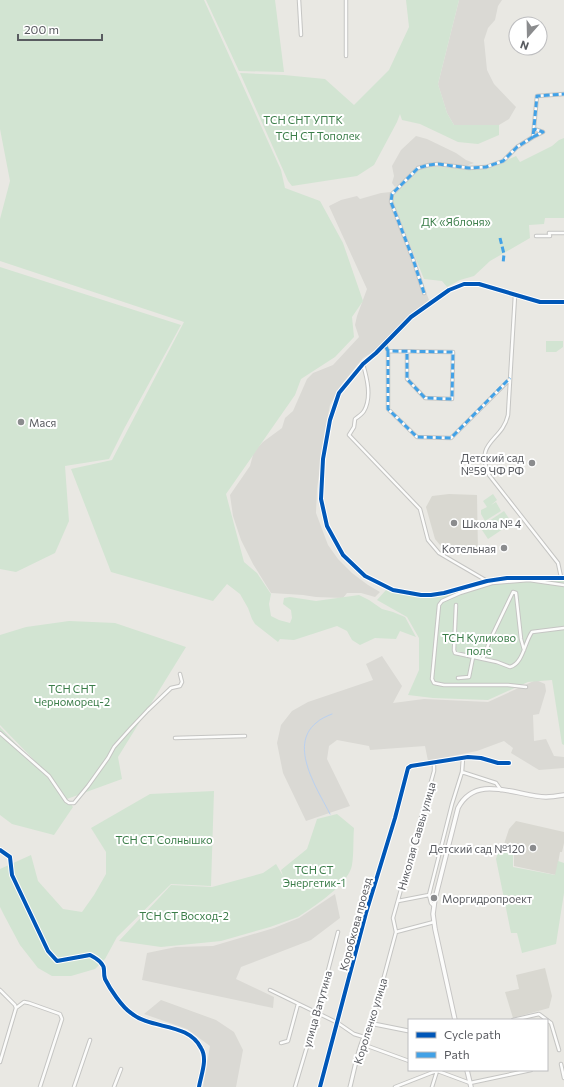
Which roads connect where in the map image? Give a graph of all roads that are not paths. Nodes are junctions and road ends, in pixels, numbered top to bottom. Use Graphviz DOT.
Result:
graph roads {
  1 [pos="299,0"];
  2 [pos="346,0"];
  3 [pos="301,35"];
  4 [pos="346,56"];
  5 [pos="564,94"];
  6 [pos="534,129"];
  7 [pos="533,137"];
  8 [pos="564,233"];
  9 [pos="536,236"];
  10 [pos="424,293"];
  11 [pos="515,294"];
  12 [pos="564,302"];
  13 [pos="385,345"];
  14 [pos="388,351"];
  15 [pos="407,352"];
  16 [pos="363,364"];
  17 [pos="510,378"];
  18 [pos="563,577"];
  19 [pos="487,581"];
  20 [pos="564,585"];
  21 [pos="456,605"];
  22 [pos="564,628"];
  23 [pos="524,650"];
  24 [pos="474,657"];
  25 [pos="483,659"];
  26 [pos="180,674"];
  27 [pos="458,678"];
  28 [pos="526,687"];
  29 [pos="0,733"];
  30 [pos="245,736"];
  31 [pos="175,738"];
  32 [pos="463,758"];
  33 [pos="434,762"];
  34 [pos="509,763"];
  35 [pos="462,772"];
  36 [pos="501,790"];
  37 [pos="564,795"];
  38 [pos="0,850"];
  39 [pos="428,895"];
  40 [pos="398,901"];
  41 [pos="434,906"];
  42 [pos="395,910"];
  43 [pos="434,922"];
  44 [pos="338,932"];
  45 [pos="396,932"];
  46 [pos="0,990"];
  47 [pos="270,990"];
  48 [pos="298,1004"];
  49 [pos="16,1008"];
  50 [pos="317,1013"];
  51 [pos="455,1019"];
  52 [pos="517,1019"];
  53 [pos="546,1019"];
  54 [pos="548,1021"];
  55 [pos="338,1023"];
  56 [pos="371,1025"];
  57 [pos="408,1031"];
  58 [pos="364,1037"];
  59 [pos="90,1040"];
  60 [pos="281,1043"];
  61 [pos="362,1044"];
  62 [pos="559,1050"];
  63 [pos="408,1061"];
  64 [pos="0,1062"];
  65 [pos="561,1064"];
  66 [pos="121,1069"];
  67 [pos="434,1071"];
  68 [pos="436,1071"];
  69 [pos="438,1071"];
  70 [pos="467,1071"];
  71 [pos="527,1071"];
  72 [pos="564,1078"];
  73 [pos="470,1085"];
  74 [pos="42,1087"];
  75 [pos="74,1087"];
  76 [pos="114,1087"];
  77 [pos="199,1087"];
  78 [pos="295,1087"];
  79 [pos="320,1087"];
  80 [pos="350,1087"];
  81 [pos="395,1087"];
  82 [pos="432,1087"];
  1 -- 3 [label="street"];
  2 -- 4 [label="street"];
  5 -- 6 [label="street"];
  6 -- 7 [label="street"];
  6 -- 7 [label="street"];
  7 -- 10 [label="street"];
  8 -- 9 [label="street"];
  11 -- 12 [label="street"];
  11 -- 13 [label="street"];
  11 -- 17 [label="street"];
  13 -- 14 [label="street"];
  13 -- 16 [label="street"];
  14 -- 15 [label="street"];
  14 -- 17 [label="street"];
  15 -- 15 [label="street"];
  16 -- 19 [label="street"];
  16 -- 19 [label="street"];
  17 -- 18 [label="street"];
  18 -- 19 [label="street"];
  20 -- 28 [label="street"];
  21 -- 24 [label="street"];
  22 -- 23 [label="street"];
  23 -- 25 [label="street"];
  23 -- 25 [label="street"];
  24 -- 25 [label="street"];
  24 -- 27 [label="street"];
  26 -- 29 [label="street"];
  30 -- 31 [label="street"];
  32 -- 33 [label="street"];
  32 -- 34 [label="street"];
  32 -- 35 [label="street"];
  33 -- 40 [label="street, Николая Саввы улица"];
  33 -- 55 [label="street, Коробкова проезд"];
  35 -- 36 [label="street"];
  35 -- 39 [label="street"];
  36 -- 37 [label="main road"];
  36 -- 41 [label="main road"];
  38 -- 77 [label="street"];
  39 -- 40 [label="street"];
  39 -- 41 [label="street"];
  40 -- 42 [label="street, Николая Саввы улица"];
  41 -- 43 [label="main road"];
  42 -- 45 [label="street, Короленко улица"];
  43 -- 45 [label="street"];
  43 -- 51 [label="main road"];
  44 -- 50 [label="street, улица Ватутина"];
  45 -- 56 [label="street, Короленко улица"];
  46 -- 49 [label="street"];
  47 -- 48 [label="street"];
  48 -- 50 [label="street"];
  48 -- 60 [label="street"];
  49 -- 64 [label="street"];
  49 -- 74 [label="street"];
  50 -- 55 [label="street"];
  50 -- 78 [label="street, улица Ватутина"];
  52 -- 53 [label="street"];
  54 -- 62 [label="street"];
  55 -- 58 [label="street"];
  55 -- 79 [label="street, Коробкова проезд"];
  56 -- 57 [label="street"];
  56 -- 58 [label="street, Короленко улица"];
  58 -- 61 [label="street, Короленко улица"];
  59 -- 75 [label="street"];
  61 -- 63 [label="street"];
  61 -- 80 [label="street, Короленко улица"];
  65 -- 72 [label="street"];
  66 -- 76 [label="street"];
  67 -- 81 [label="street"];
  68 -- 82 [label="street"];
  69 -- 73 [label="street"];
  70 -- 73 [label="main road"];
  71 -- 73 [label="street"];
}
